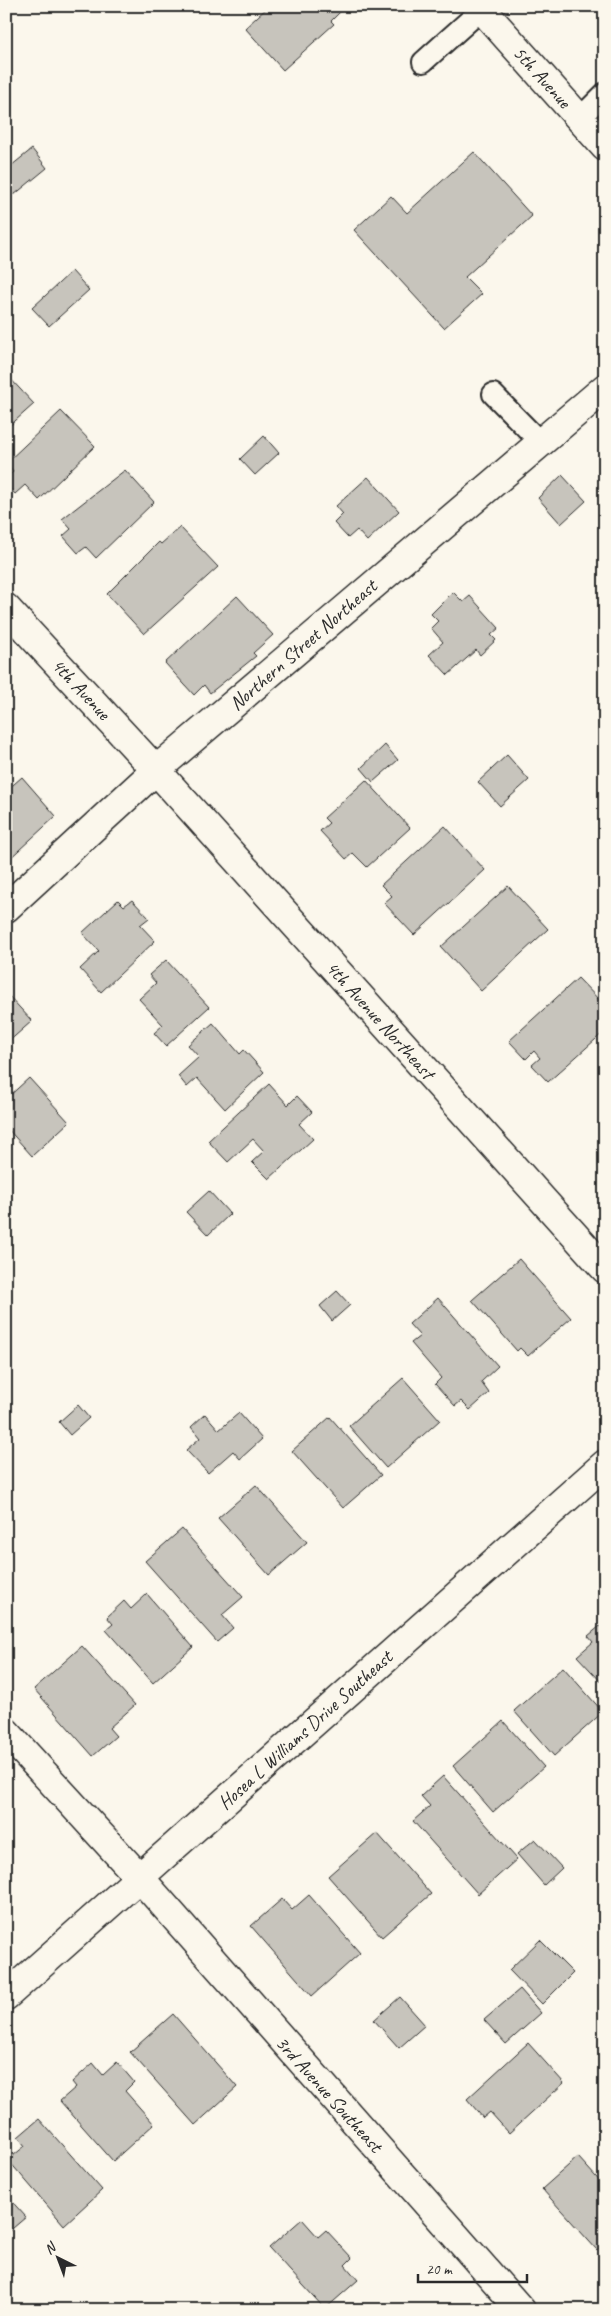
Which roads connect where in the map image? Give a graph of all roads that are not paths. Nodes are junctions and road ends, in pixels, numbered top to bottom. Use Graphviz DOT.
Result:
graph roads {
  1 [pos="481,8"];
  2 [pos="423,62"];
  3 [pos="605,93"];
  4 [pos="579,118"];
  5 [pos="605,147"];
  6 [pos="605,388"];
  7 [pos="493,394"];
  8 [pos="540,442"];
  9 [pos="6,608"];
  10 [pos="156,770"];
  11 [pos="6,908"];
  12 [pos="605,1269"];
  13 [pos="605,1464"];
  14 [pos="6,1732"];
  15 [pos="140,1878"];
  16 [pos="6,1996"];
  17 [pos="520,2310"];
  1 -- 2 [label="lane"];
  1 -- 4 [label="street, 5th Avenue"];
  3 -- 4 [label="lane"];
  4 -- 5 [label="street, 5th Avenue"];
  6 -- 8 [label="street, Northern Street Northeast"];
  7 -- 8 [label="lane"];
  8 -- 10 [label="street, Northern Street Northeast"];
  9 -- 10 [label="street, 4th Avenue"];
  10 -- 11 [label="street, Northern Street Northeast"];
  10 -- 12 [label="street, 4th Avenue Northeast"];
  13 -- 15 [label="street, Hosea L Williams Drive Southeast"];
  14 -- 15 [label="street, 3rd Avenue Southeast"];
  15 -- 16 [label="street, Hosea L Williams Drive Southeast"];
  15 -- 17 [label="street, 3rd Avenue Southeast"];
}
